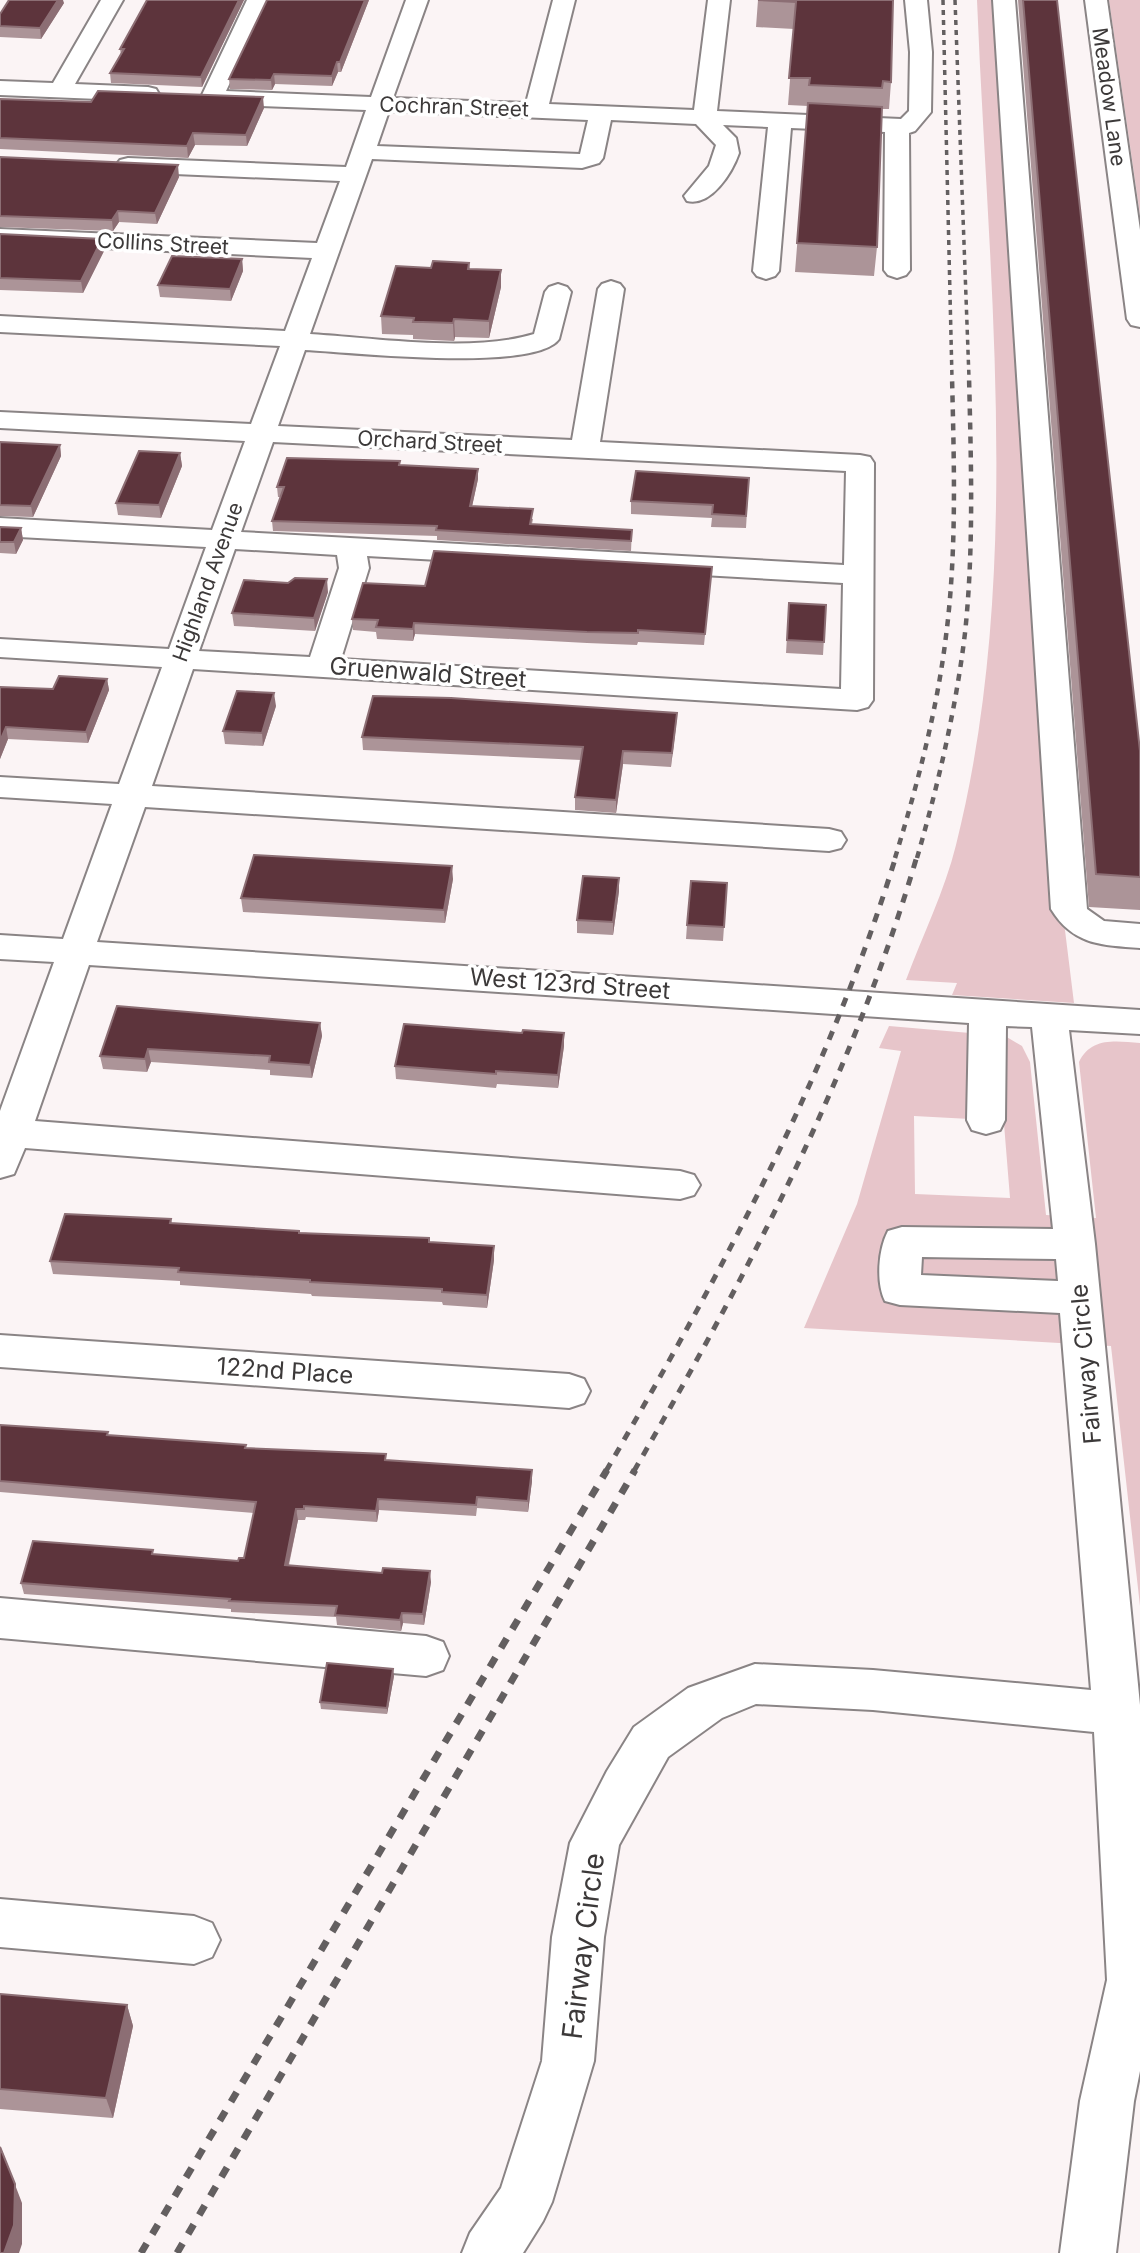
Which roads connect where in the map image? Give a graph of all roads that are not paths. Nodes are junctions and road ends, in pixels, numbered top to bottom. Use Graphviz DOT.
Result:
graph roads {
  1 [pos="112,0"];
  2 [pos="258,0"];
  3 [pos="416,0"];
  4 [pos="564,0"];
  5 [pos="719,0"];
  6 [pos="1004,0"];
  7 [pos="1096,0"];
  8 [pos="917,7"];
  9 [pos="895,12"];
  10 [pos="0,88"];
  11 [pos="60,90"];
  12 [pos="212,97"];
  13 [pos="379,104"];
  14 [pos="536,110"];
  15 [pos="601,113"];
  16 [pos="705,117"];
  17 [pos="780,121"];
  18 [pos="902,126"];
  19 [pos="358,163"];
  20 [pos="110,164"];
  21 [pos="696,196"];
  22 [pos="0,236"];
  23 [pos="327,251"];
  24 [pos="897,270"];
  25 [pos="766,271"];
  26 [pos="611,289"];
  27 [pos="558,292"];
  28 [pos="1140,319"];
  29 [pos="0,324"];
  30 [pos="295,340"];
  31 [pos="0,420"];
  32 [pos="261,433"];
  33 [pos="585,449"];
  34 [pos="0,527"];
  35 [pos="223,540"];
  36 [pos="351,547"];
  37 [pos="859,575"];
  38 [pos="0,648"];
  39 [pos="181,658"];
  40 [pos="323,667"];
  41 [pos="0,787"];
  42 [pos="132,795"];
  43 [pos="829,840"];
  44 [pos="1140,936"];
  45 [pos="0,947"];
  46 [pos="76,952"];
  47 [pos="988,1012"];
  48 [pos="1049,1016"];
  49 [pos="1140,1022"];
  50 [pos="986,1120"];
  51 [pos="4,1143"];
  52 [pos="680,1185"];
  53 [pos="1075,1244"];
  54 [pos="1080,1298"];
  55 [pos="0,1351"];
  56 [pos="569,1391"];
  57 [pos="0,1618"];
  58 [pos="426,1656"];
  59 [pos="1117,1713"];
  60 [pos="0,1923"];
  61 [pos="194,1940"];
  62 [pos="490,2253"];
  63 [pos="1088,2253"];
  1 -- 11 [label="street"];
  2 -- 12 [label="street"];
  3 -- 13 [label="street, Highland Avenue"];
  4 -- 14 [label="street"];
  5 -- 16 [label="street"];
  6 -- 44 [label="street"];
  7 -- 28 [label="street, Meadow Lane"];
  8 -- 9 [label="street"];
  8 -- 18 [label="street"];
  10 -- 11 [label="street, Cochran Street"];
  11 -- 12 [label="street, Cochran Street"];
  12 -- 13 [label="street, Cochran Street"];
  13 -- 14 [label="street, Cochran Street"];
  13 -- 19 [label="street, Highland Avenue"];
  14 -- 15 [label="street, Cochran Street"];
  15 -- 16 [label="street, Cochran Street"];
  15 -- 19 [label="street"];
  16 -- 17 [label="street, Cochran Street"];
  16 -- 21 [label="street"];
  17 -- 18 [label="street, Cochran Street"];
  17 -- 25 [label="street"];
  18 -- 24 [label="street"];
  19 -- 20 [label="street"];
  19 -- 23 [label="street, Highland Avenue"];
  22 -- 23 [label="street, Collins Street"];
  23 -- 30 [label="street, Highland Avenue"];
  26 -- 33 [label="street"];
  27 -- 30 [label="street"];
  29 -- 30 [label="street"];
  30 -- 32 [label="street, Highland Avenue"];
  31 -- 32 [label="street, Orchard Street"];
  32 -- 33 [label="street, Orchard Street"];
  32 -- 35 [label="street, Highland Avenue"];
  33 -- 37 [label="street, Orchard Street"];
  34 -- 35 [label="street"];
  35 -- 36 [label="street"];
  35 -- 39 [label="street, Highland Avenue"];
  36 -- 37 [label="street"];
  36 -- 40 [label="street"];
  37 -- 40 [label="street, Gruenwald Street"];
  38 -- 39 [label="street, Gruenwald Street"];
  39 -- 40 [label="street, Gruenwald Street"];
  39 -- 42 [label="street, Highland Avenue"];
  41 -- 42 [label="street"];
  42 -- 43 [label="street"];
  42 -- 46 [label="street, Highland Avenue"];
  45 -- 46 [label="street, West 123rd Street"];
  46 -- 47 [label="street, West 123rd Street"];
  46 -- 51 [label="street, Highland Avenue"];
  47 -- 48 [label="street, West 123rd Street"];
  47 -- 50 [label="street"];
  48 -- 49 [label="street, West 123rd Street"];
  48 -- 53 [label="street, Fairway Circle"];
  51 -- 52 [label="street"];
  53 -- 54 [label="street, Fairway Circle"];
  53 -- 54 [label="street"];
  54 -- 59 [label="street, Fairway Circle"];
  55 -- 56 [label="street, 122nd Place"];
  57 -- 58 [label="street"];
  59 -- 62 [label="street, Fairway Circle"];
  59 -- 63 [label="street, Fairway Circle"];
  60 -- 61 [label="street"];
}
